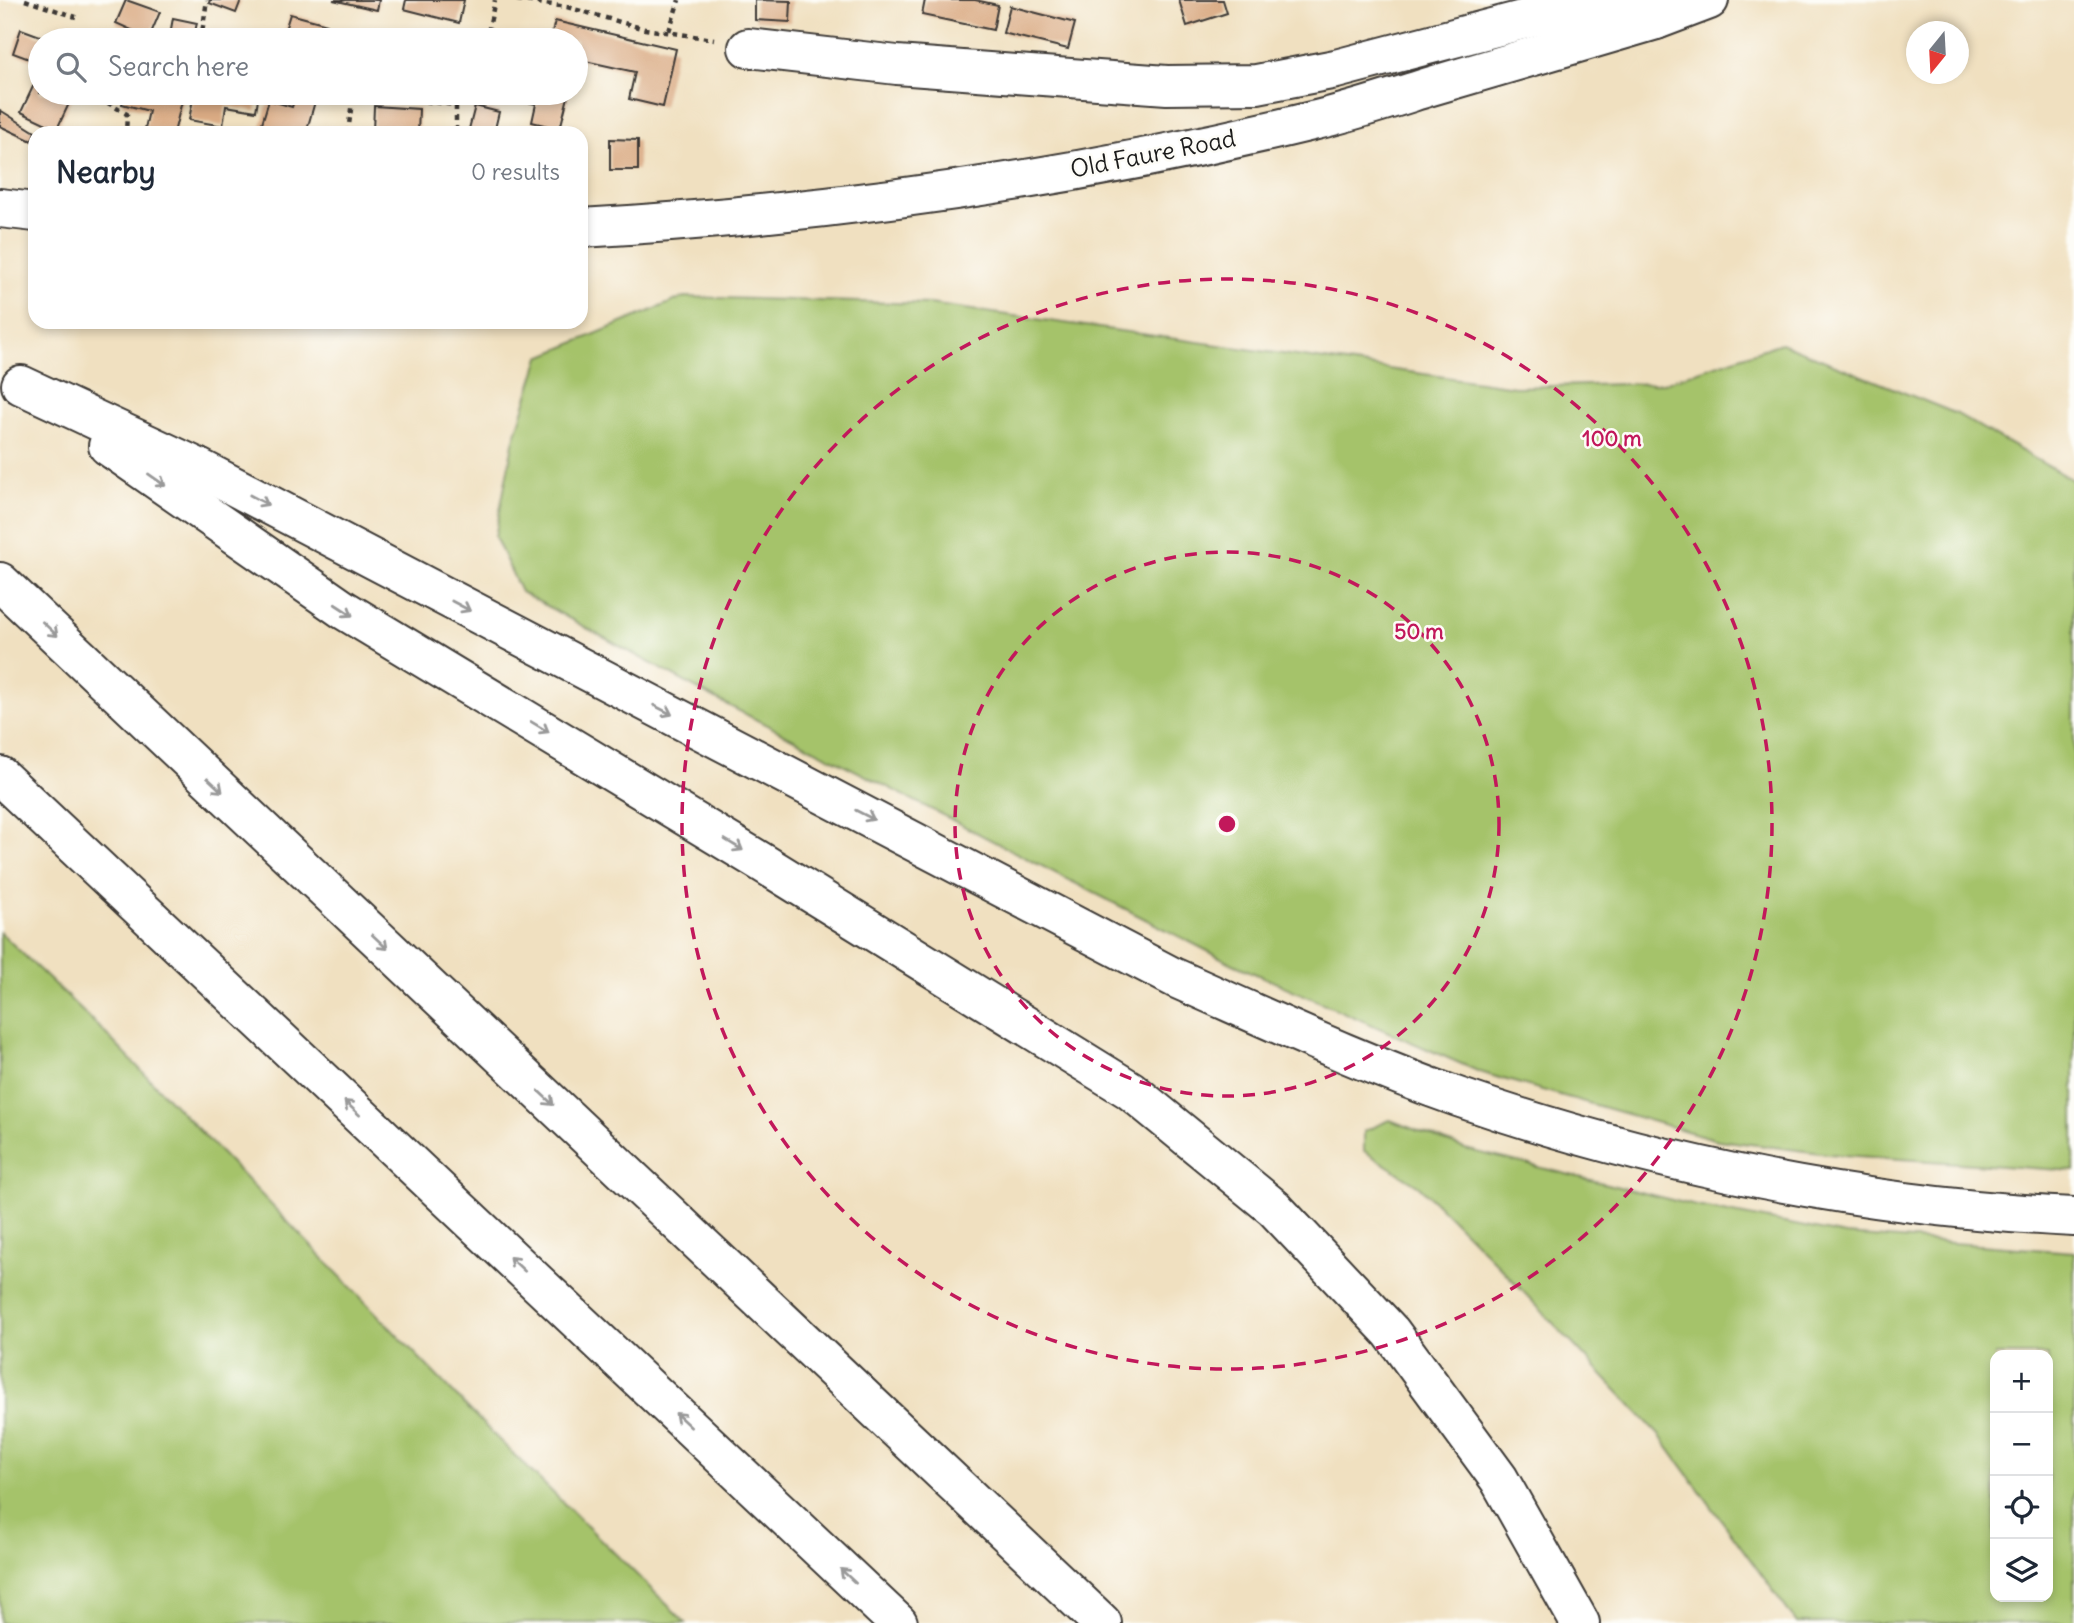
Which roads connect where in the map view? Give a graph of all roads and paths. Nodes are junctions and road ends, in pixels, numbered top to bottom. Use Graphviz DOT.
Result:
graph roads {
  1 [pos="26,0"];
  2 [pos="207,0"];
  3 [pos="495,0"];
  4 [pos="517,0"];
  5 [pos="679,0"];
  6 [pos="1709,0"];
  7 [pos="76,17"];
  8 [pos="1656,20"];
  9 [pos="203,28"];
  10 [pos="489,28"];
  11 [pos="669,32"];
  12 [pos="748,48"];
  13 [pos="111,105"];
  14 [pos="352,105"];
  15 [pos="456,105"];
  16 [pos="126,126"];
  17 [pos="349,126"];
  18 [pos="456,126"];
  19 [pos="0,208"];
  20 [pos="28,211"];
  21 [pos="588,228"];
  22 [pos="11,378"];
  23 [pos="0,582"];
  24 [pos="0,776"];
  25 [pos="2074,1217"];
  26 [pos="898,1623"];
  27 [pos="1102,1623"];
  28 [pos="1580,1623"];
  1 -- 7 [label="path"];
  2 -- 9 [label="path"];
  3 -- 10 [label="path"];
  4 -- 11 [label="path"];
  5 -- 11 [label="path"];
  6 -- 8 [label="main road, Old Faure Road"];
  8 -- 12 [label="main road"];
  8 -- 21 [label="main road, Old Faure Road"];
  11 -- 12 [label="path"];
  13 -- 16 [label="path"];
  14 -- 17 [label="path"];
  15 -- 18 [label="path"];
  19 -- 20 [label="main road"];
  22 -- 25 [label="main road, one-way"];
  22 -- 28 [label="main road, one-way"];
  23 -- 27 [label="main road, one-way"];
  26 -- 24 [label="main road, one-way"];
}
